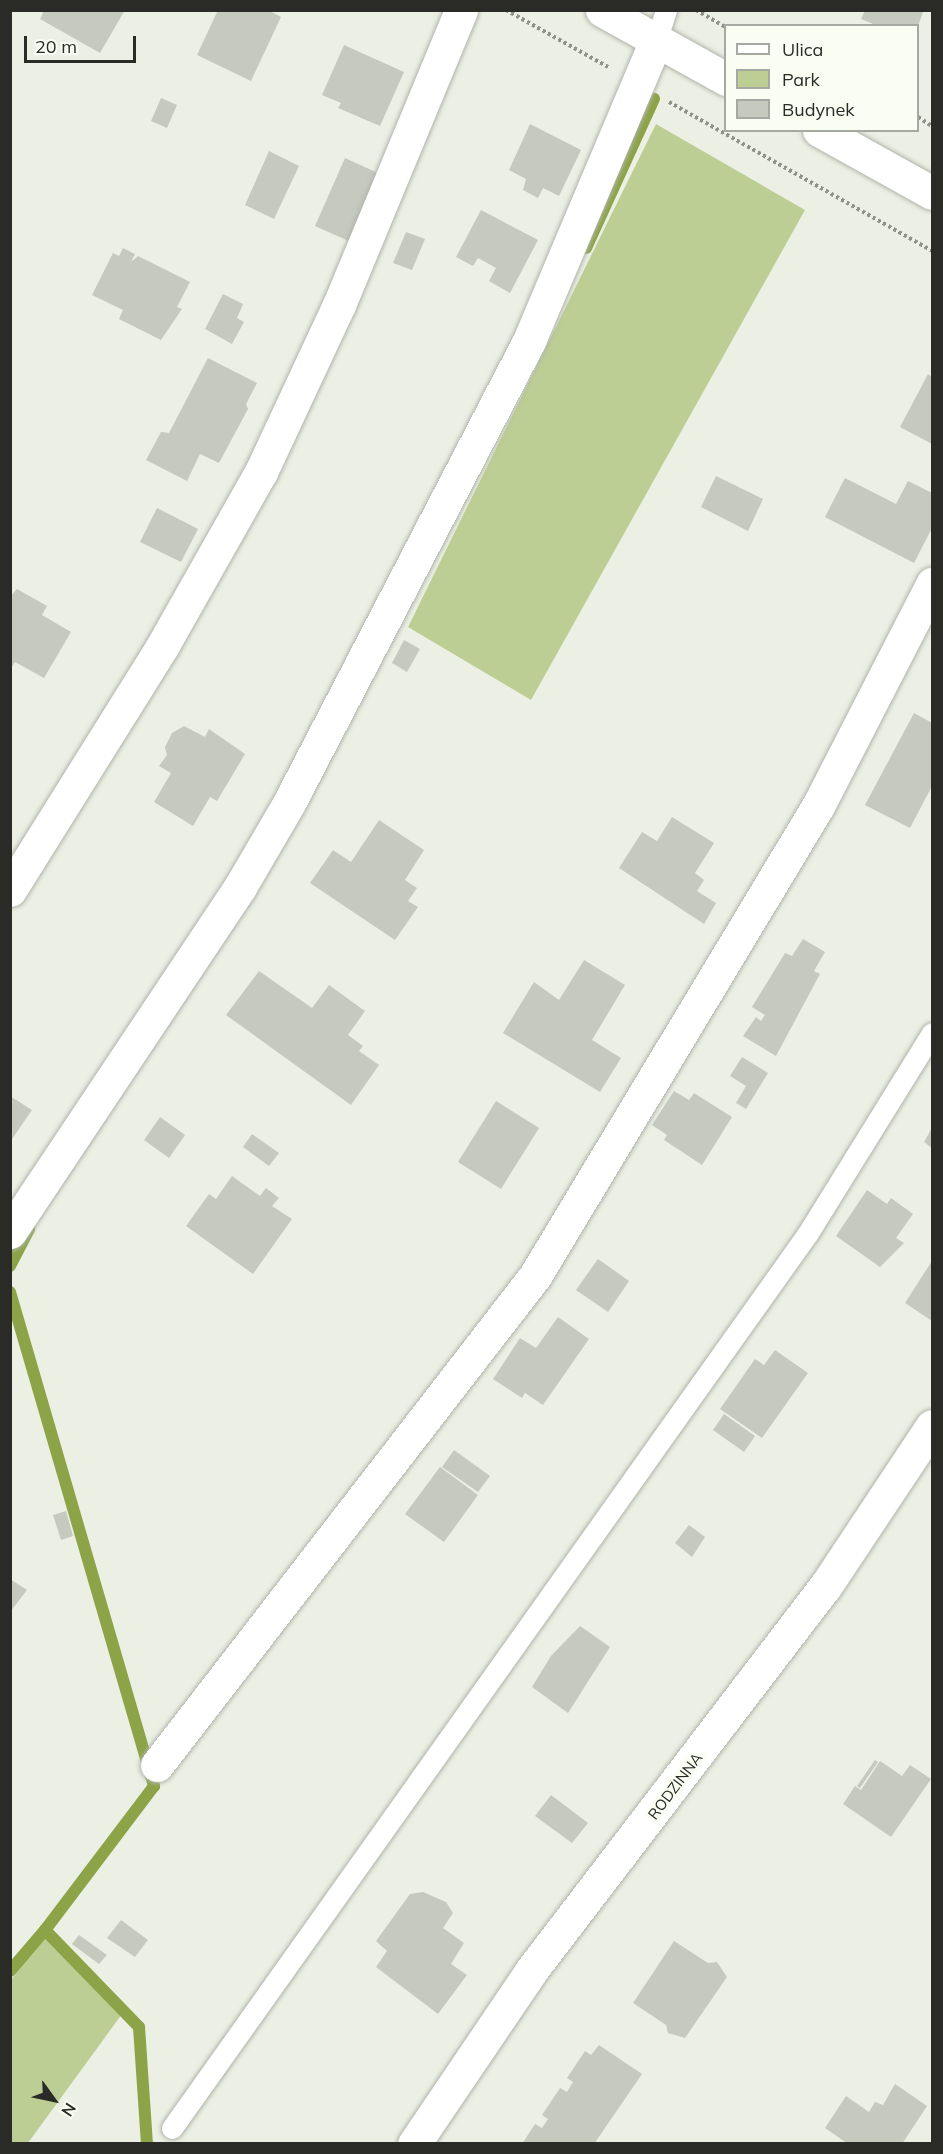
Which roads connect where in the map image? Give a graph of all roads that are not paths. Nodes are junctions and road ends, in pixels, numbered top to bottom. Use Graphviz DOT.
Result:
graph roads {
  1 [pos="461,10"];
  2 [pos="602,10"];
  3 [pos="666,10"];
  4 [pos="656,41"];
  5 [pos="724,78"];
  6 [pos="823,132"];
  7 [pos="933,193"];
  8 [pos="933,584"];
  9 [pos="10,890"];
  10 [pos="933,1033"];
  11 [pos="10,1232"];
  12 [pos="933,1426"];
  13 [pos="157,1765"];
  14 [pos="172,2128"];
  15 [pos="414,2144"];
  1 -- 9 [label="street"];
  2 -- 4 [label="street"];
  3 -- 4 [label="lane"];
  4 -- 5 [label="street"];
  4 -- 11 [label="street"];
  6 -- 7 [label="street"];
  8 -- 13 [label="street"];
  10 -- 14 [label="lane"];
  12 -- 15 [label="street, RODZINNA"];
}
